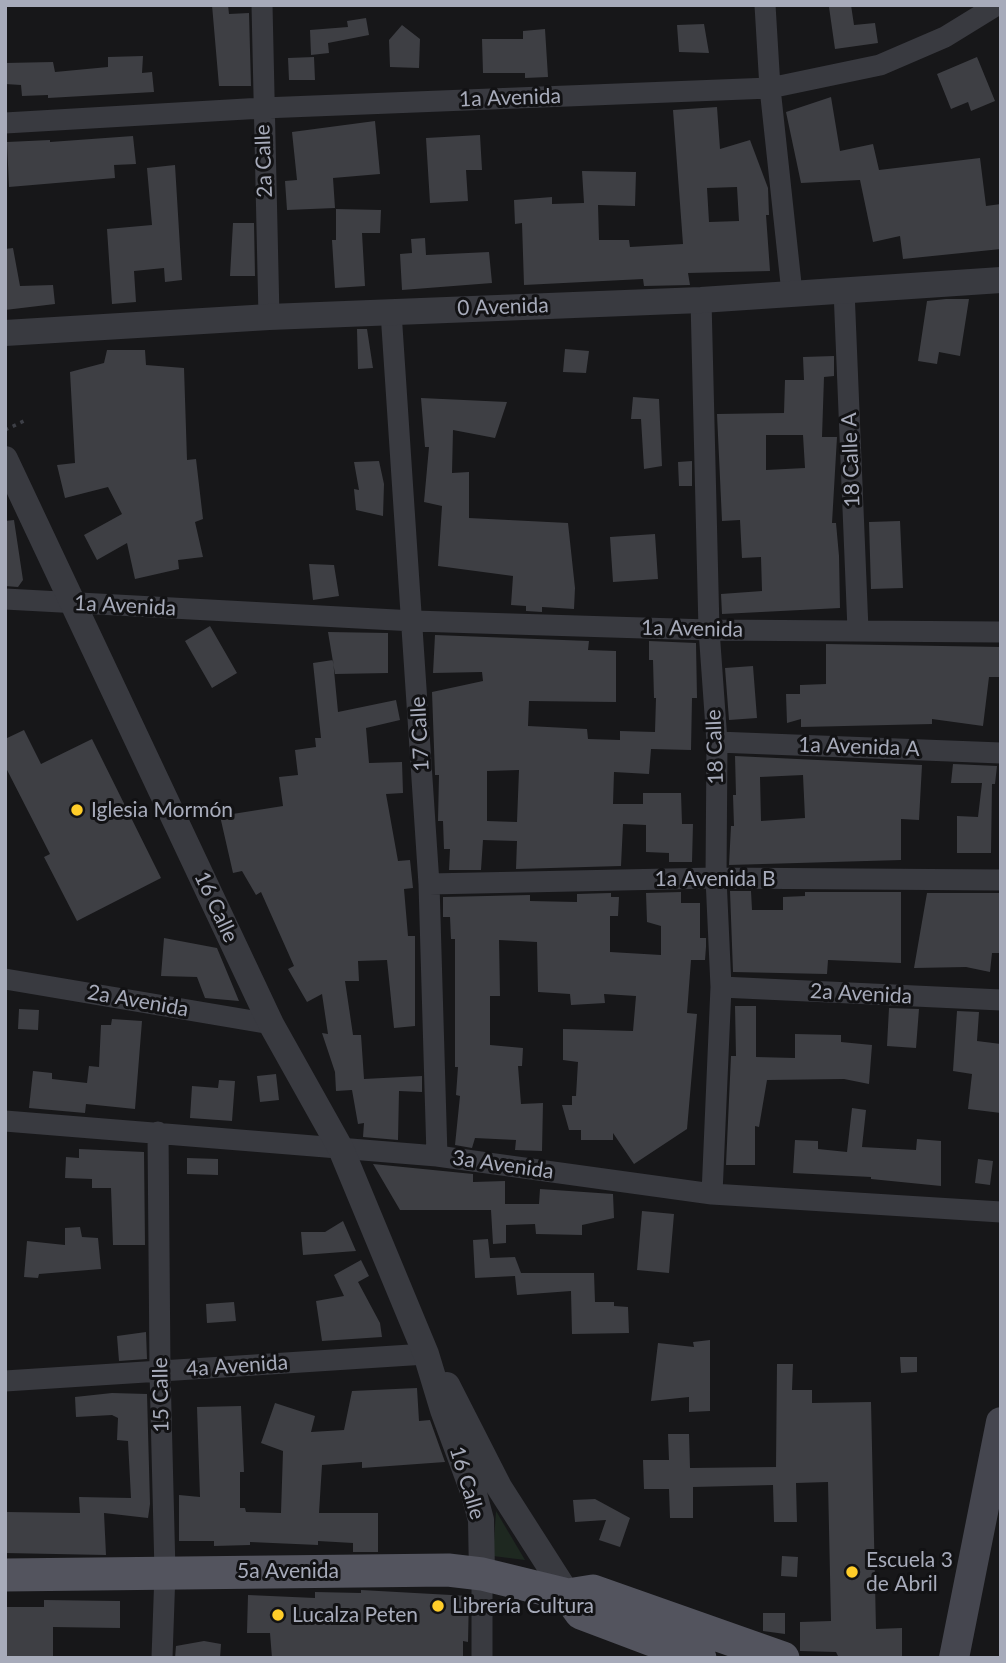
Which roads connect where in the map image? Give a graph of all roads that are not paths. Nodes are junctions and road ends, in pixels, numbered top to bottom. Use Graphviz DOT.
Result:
graph roads {
  1 [pos="262,5"];
  2 [pos="765,5"];
  3 [pos="997,5"];
  4 [pos="770,88"];
  5 [pos="263,108"];
  6 [pos="5,123"];
  7 [pos="1001,280"];
  8 [pos="845,290"];
  9 [pos="792,293"];
  10 [pos="701,300"];
  11 [pos="391,312"];
  12 [pos="270,317"];
  13 [pos="5,333"];
  14 [pos="5,459"];
  15 [pos="5,599"];
  16 [pos="73,603"];
  17 [pos="414,621"];
  18 [pos="709,630"];
  19 [pos="858,631"];
  20 [pos="1001,632"];
  21 [pos="717,742"];
  22 [pos="1001,753"];
  23 [pos="716,878"];
  24 [pos="1001,880"];
  25 [pos="429,884"];
  26 [pos="5,979"];
  27 [pos="721,987"];
  28 [pos="1001,1000"];
  29 [pos="271,1024"];
  30 [pos="5,1121"];
  31 [pos="158,1132"];
  32 [pos="341,1149"];
  33 [pos="437,1156"];
  34 [pos="712,1194"];
  35 [pos="1001,1212"];
  36 [pos="426,1354"];
  37 [pos="160,1371"];
  38 [pos="5,1381"];
  39 [pos="1001,1422"];
  40 [pos="165,1572"];
  41 [pos="482,1574"];
  42 [pos="5,1575"];
  43 [pos="568,1595"];
  44 [pos="162,1658"];
  45 [pos="482,1658"];
  46 [pos="700,1658"];
  47 [pos="783,1658"];
  48 [pos="954,1658"];
  1 -- 5 [label="street, 2a Calle"];
  2 -- 4 [label="street"];
  3 -- 4 [label="street, 1a Avenida"];
  4 -- 5 [label="street, 1a Avenida"];
  4 -- 9 [label="street"];
  5 -- 6 [label="street, 1a Avenida"];
  5 -- 12 [label="street, 2a Calle"];
  7 -- 8 [label="street, 0 Avenida"];
  8 -- 9 [label="street, 0 Avenida"];
  8 -- 19 [label="street, 18 Calle A"];
  9 -- 10 [label="street, 0 Avenida"];
  10 -- 11 [label="street, 0 Avenida"];
  10 -- 18 [label="street, 18 Calle"];
  11 -- 12 [label="street, 0 Avenida"];
  11 -- 17 [label="street, 17 Calle"];
  12 -- 13 [label="street, 0 Avenida"];
  14 -- 16 [label="street, 16 Calle"];
  15 -- 16 [label="street, 1a Avenida"];
  16 -- 17 [label="street, 1a Avenida"];
  16 -- 29 [label="street, 16 Calle"];
  17 -- 18 [label="street, 1a Avenida"];
  17 -- 25 [label="street, 17 Calle"];
  18 -- 19 [label="street, 1a Avenida"];
  18 -- 21 [label="street, 18 Calle"];
  19 -- 20 [label="street, 1a Avenida"];
  21 -- 22 [label="street, 1a Avenida A"];
  21 -- 23 [label="street, 18 Calle"];
  23 -- 24 [label="street, 1a Avenida B"];
  23 -- 25 [label="street, 1a Avenida B"];
  23 -- 27 [label="street, 18 Calle"];
  25 -- 33 [label="street, 17 Calle"];
  26 -- 29 [label="street, 2a Avenida"];
  27 -- 28 [label="street, 2a Avenida"];
  27 -- 34 [label="street, 18 Calle"];
  29 -- 32 [label="street, 16 Calle"];
  30 -- 31 [label="street, 3a Avenida"];
  31 -- 32 [label="street, 3a Avenida"];
  31 -- 37 [label="street, 15 Calle"];
  32 -- 33 [label="street, 3a Avenida"];
  32 -- 36 [label="street, 16 Calle"];
  33 -- 34 [label="street, 3a Avenida"];
  34 -- 35 [label="street, 3a Avenida"];
  36 -- 37 [label="street, 4a Avenida"];
  36 -- 41 [label="street, 16 Calle"];
  36 -- 43 [label="street, 16 Calle"];
  37 -- 38 [label="street, 4a Avenida"];
  37 -- 40 [label="street, 15 Calle"];
  39 -- 48 [label="main road"];
  40 -- 41 [label="main road, 5a Avenida"];
  40 -- 42 [label="main road, 5a Avenida"];
  40 -- 44 [label="street, 15 Calle"];
  41 -- 43 [label="main road, 5a Avenida"];
  41 -- 45 [label="street, 16 Calle"];
  43 -- 46 [label="main road, 5a Avenida"];
  43 -- 47 [label="main road, 5a Avenida"];
}
